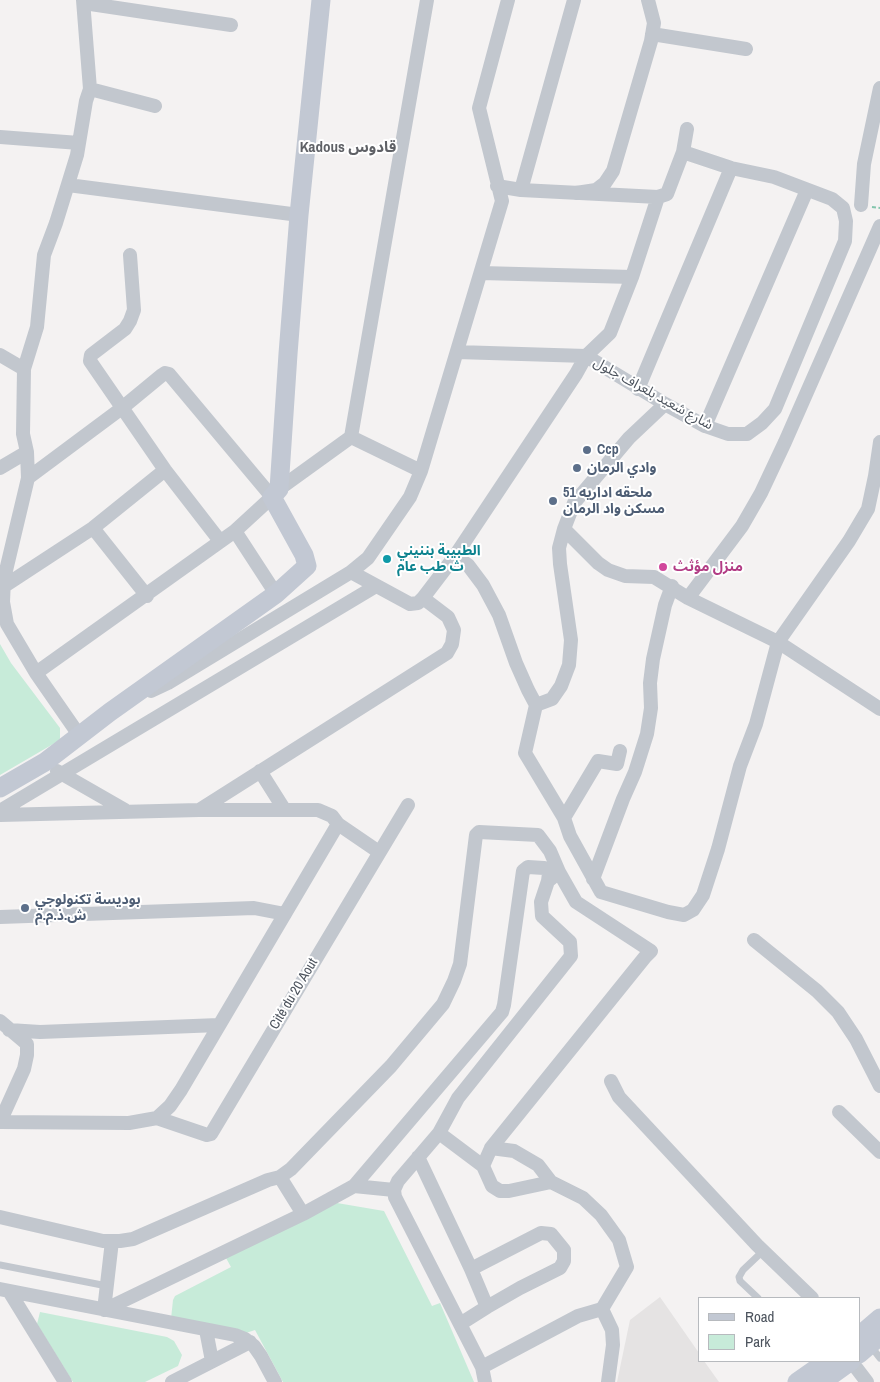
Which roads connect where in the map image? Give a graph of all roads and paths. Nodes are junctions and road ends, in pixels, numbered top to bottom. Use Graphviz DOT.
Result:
graph roads {
  1 [pos="321,0"];
  2 [pos="427,0"];
  3 [pos="508,0"];
  4 [pos="574,0"];
  5 [pos="648,0"];
  6 [pos="84,2"];
  7 [pos="231,25"];
  8 [pos="652,34"];
  9 [pos="746,49"];
  10 [pos="880,88"];
  11 [pos="90,89"];
  12 [pos="155,106"];
  13 [pos="687,129"];
  14 [pos="0,137"];
  15 [pos="79,143"];
  16 [pos="683,152"];
  17 [pos="731,168"];
  18 [pos="68,185"];
  19 [pos="497,186"];
  20 [pos="521,190"];
  21 [pos="807,190"];
  22 [pos="576,193"];
  23 [pos="658,197"];
  24 [pos="860,205"];
  25 [pos="299,215"];
  26 [pos="880,226"];
  27 [pos="130,255"];
  28 [pos="481,273"];
  29 [pos="632,277"];
  30 [pos="457,352"];
  31 [pos="0,355"];
  32 [pos="586,356"];
  33 [pos="24,369"];
  34 [pos="638,389"];
  35 [pos="665,404"];
  36 [pos="122,408"];
  37 [pos="706,426"];
  38 [pos="351,436"];
  39 [pos="880,444"];
  40 [pos="27,452"];
  41 [pos="0,468"];
  42 [pos="165,470"];
  43 [pos="421,471"];
  44 [pos="28,478"];
  45 [pos="878,478"];
  46 [pos="276,493"];
  47 [pos="93,528"];
  48 [pos="564,529"];
  49 [pos="235,531"];
  50 [pos="220,541"];
  51 [pos="454,556"];
  52 [pos="351,572"];
  53 [pos="376,586"];
  54 [pos="672,586"];
  55 [pos="4,588"];
  56 [pos="276,594"];
  57 [pos="146,596"];
  58 [pos="423,598"];
  59 [pos="688,598"];
  60 [pos="778,642"];
  61 [pos="36,673"];
  62 [pos="536,705"];
  63 [pos="880,709"];
  64 [pos="110,712"];
  65 [pos="79,736"];
  66 [pos="620,751"];
  67 [pos="45,762"];
  68 [pos="260,771"];
  69 [pos="62,775"];
  70 [pos="0,788"];
  71 [pos="408,805"];
  72 [pos="284,809"];
  73 [pos="200,810"];
  74 [pos="125,811"];
  75 [pos="0,813"];
  76 [pos="564,818"];
  77 [pos="338,824"];
  78 [pos="379,852"];
  79 [pos="553,876"];
  80 [pos="593,879"];
  81 [pos="285,914"];
  82 [pos="0,917"];
  83 [pos="754,940"];
  84 [pos="219,1025"];
  85 [pos="5,1026"];
  86 [pos="611,1081"];
  87 [pos="880,1086"];
  88 [pos="839,1112"];
  89 [pos="157,1118"];
  90 [pos="438,1133"];
  91 [pos="491,1148"];
  92 [pos="880,1152"];
  93 [pos="418,1157"];
  94 [pos="483,1166"];
  95 [pos="280,1177"];
  96 [pos="551,1182"];
  97 [pos="354,1186"];
  98 [pos="394,1190"];
  99 [pos="303,1214"];
  100 [pos="0,1217"];
  101 [pos="112,1241"];
  102 [pos="764,1251"];
  103 [pos="0,1265"];
  104 [pos="471,1269"];
  105 [pos="107,1286"];
  106 [pos="4,1290"];
  107 [pos="757,1297"];
  108 [pos="811,1297"];
  109 [pos="487,1307"];
  110 [pos="602,1309"];
  111 [pos="104,1310"];
  112 [pos="880,1318"];
  113 [pos="460,1324"];
  114 [pos="206,1330"];
  115 [pos="250,1342"];
  116 [pos="869,1346"];
  117 [pos="212,1361"];
  118 [pos="826,1362"];
  119 [pos="850,1362"];
  120 [pos="852,1362"];
  121 [pos="482,1367"];
  122 [pos="65,1382"];
  123 [pos="172,1382"];
  124 [pos="275,1382"];
  125 [pos="485,1382"];
  126 [pos="608,1382"];
  127 [pos="798,1382"];
  128 [pos="822,1382"];
  129 [pos="867,1382"];
  1 -- 25 [label="street"];
  2 -- 38 [label="street"];
  3 -- 19 [label="street"];
  4 -- 20 [label="street"];
  5 -- 8 [label="street"];
  6 -- 7 [label="street"];
  6 -- 11 [label="street"];
  8 -- 9 [label="street"];
  8 -- 22 [label="street"];
  10 -- 24 [label="street"];
  11 -- 12 [label="street"];
  11 -- 15 [label="street"];
  13 -- 16 [label="street"];
  14 -- 15 [label="street"];
  15 -- 18 [label="street"];
  16 -- 17 [label="street"];
  16 -- 23 [label="street"];
  17 -- 21 [label="street"];
  17 -- 34 [label="street"];
  18 -- 25 [label="street"];
  18 -- 33 [label="street"];
  19 -- 20 [label="street"];
  19 -- 28 [label="street"];
  20 -- 22 [label="street"];
  21 -- 37 [label="street"];
  21 -- 37 [label="street, شارع شعيد بلعراف جلول"];
  22 -- 23 [label="street"];
  23 -- 29 [label="street"];
  25 -- 46 [label="street"];
  26 -- 59 [label="street"];
  27 -- 36 [label="street"];
  28 -- 29 [label="street"];
  28 -- 30 [label="street"];
  29 -- 32 [label="street"];
  30 -- 32 [label="street, شارع شعيد بلعراف جلول"];
  30 -- 43 [label="street"];
  31 -- 33 [label="street"];
  32 -- 34 [label="street, شارع شعيد بلعراف جلول"];
  32 -- 51 [label="street"];
  33 -- 40 [label="street"];
  34 -- 35 [label="street, شارع شعيد بلعراف جلول"];
  35 -- 37 [label="street, شارع شعيد بلعراف جلول"];
  35 -- 48 [label="street"];
  36 -- 42 [label="street"];
  36 -- 44 [label="street"];
  36 -- 46 [label="street"];
  38 -- 43 [label="street"];
  38 -- 46 [label="street"];
  39 -- 45 [label="street"];
  40 -- 41 [label="street"];
  40 -- 44 [label="street"];
  42 -- 47 [label="street"];
  42 -- 50 [label="street"];
  43 -- 52 [label="street"];
  44 -- 55 [label="street"];
  45 -- 60 [label="street"];
  46 -- 49 [label="street"];
  46 -- 56 [label="street"];
  47 -- 55 [label="street"];
  47 -- 57 [label="street"];
  48 -- 54 [label="street"];
  48 -- 62 [label="street"];
  49 -- 50 [label="street"];
  49 -- 56 [label="street"];
  50 -- 57 [label="street"];
  51 -- 58 [label="street"];
  51 -- 62 [label="street"];
  52 -- 53 [label="street"];
  52 -- 64 [label="street"];
  53 -- 58 [label="street"];
  53 -- 69 [label="street"];
  54 -- 59 [label="street"];
  54 -- 80 [label="street"];
  55 -- 61 [label="street"];
  56 -- 64 [label="street"];
  57 -- 61 [label="street"];
  58 -- 68 [label="street"];
  59 -- 60 [label="street"];
  60 -- 63 [label="street"];
  60 -- 80 [label="street"];
  61 -- 65 [label="street"];
  62 -- 76 [label="street"];
  64 -- 65 [label="street"];
  65 -- 67 [label="street"];
  66 -- 76 [label="street"];
  67 -- 69 [label="street"];
  67 -- 70 [label="street"];
  68 -- 72 [label="street"];
  68 -- 73 [label="street"];
  69 -- 74 [label="street"];
  69 -- 75 [label="street"];
  71 -- 78 [label="street, Cité du 20 Aout"];
  72 -- 73 [label="street"];
  72 -- 77 [label="street"];
  73 -- 74 [label="street"];
  74 -- 75 [label="street"];
  76 -- 80 [label="street"];
  77 -- 78 [label="street"];
  77 -- 81 [label="street"];
  78 -- 89 [label="street, Cité du 20 Aout"];
  79 -- 90 [label="street"];
  79 -- 91 [label="street"];
  79 -- 95 [label="street"];
  79 -- 97 [label="street"];
  81 -- 82 [label="street"];
  81 -- 84 [label="street"];
  83 -- 87 [label="street"];
  84 -- 85 [label="street"];
  84 -- 89 [label="street"];
  85 -- 89 [label="street, Cité du 20 Aout"];
  86 -- 102 [label="street"];
  88 -- 92 [label="street"];
  90 -- 93 [label="street"];
  90 -- 94 [label="street"];
  91 -- 94 [label="street"];
  91 -- 96 [label="street"];
  93 -- 98 [label="street"];
  93 -- 104 [label="street"];
  94 -- 96 [label="street"];
  95 -- 99 [label="street"];
  95 -- 101 [label="street"];
  96 -- 110 [label="street"];
  97 -- 98 [label="street"];
  97 -- 99 [label="street"];
  98 -- 113 [label="street"];
  99 -- 111 [label="street"];
  100 -- 101 [label="street"];
  101 -- 105 [label="street"];
  102 -- 107 [label="lane"];
  102 -- 108 [label="street"];
  103 -- 105 [label="lane"];
  104 -- 109 [label="street"];
  104 -- 109 [label="street"];
  105 -- 111 [label="street"];
  106 -- 111 [label="street"];
  106 -- 122 [label="street"];
  109 -- 113 [label="street"];
  110 -- 121 [label="street"];
  110 -- 126 [label="street"];
  111 -- 114 [label="street"];
  112 -- 116 [label="street"];
  113 -- 121 [label="street"];
  114 -- 115 [label="street"];
  114 -- 117 [label="street"];
  115 -- 117 [label="street"];
  115 -- 124 [label="street"];
  117 -- 123 [label="street"];
  118 -- 127 [label="street"];
  119 -- 128 [label="street"];
  120 -- 129 [label="street"];
  121 -- 125 [label="street"];
}
